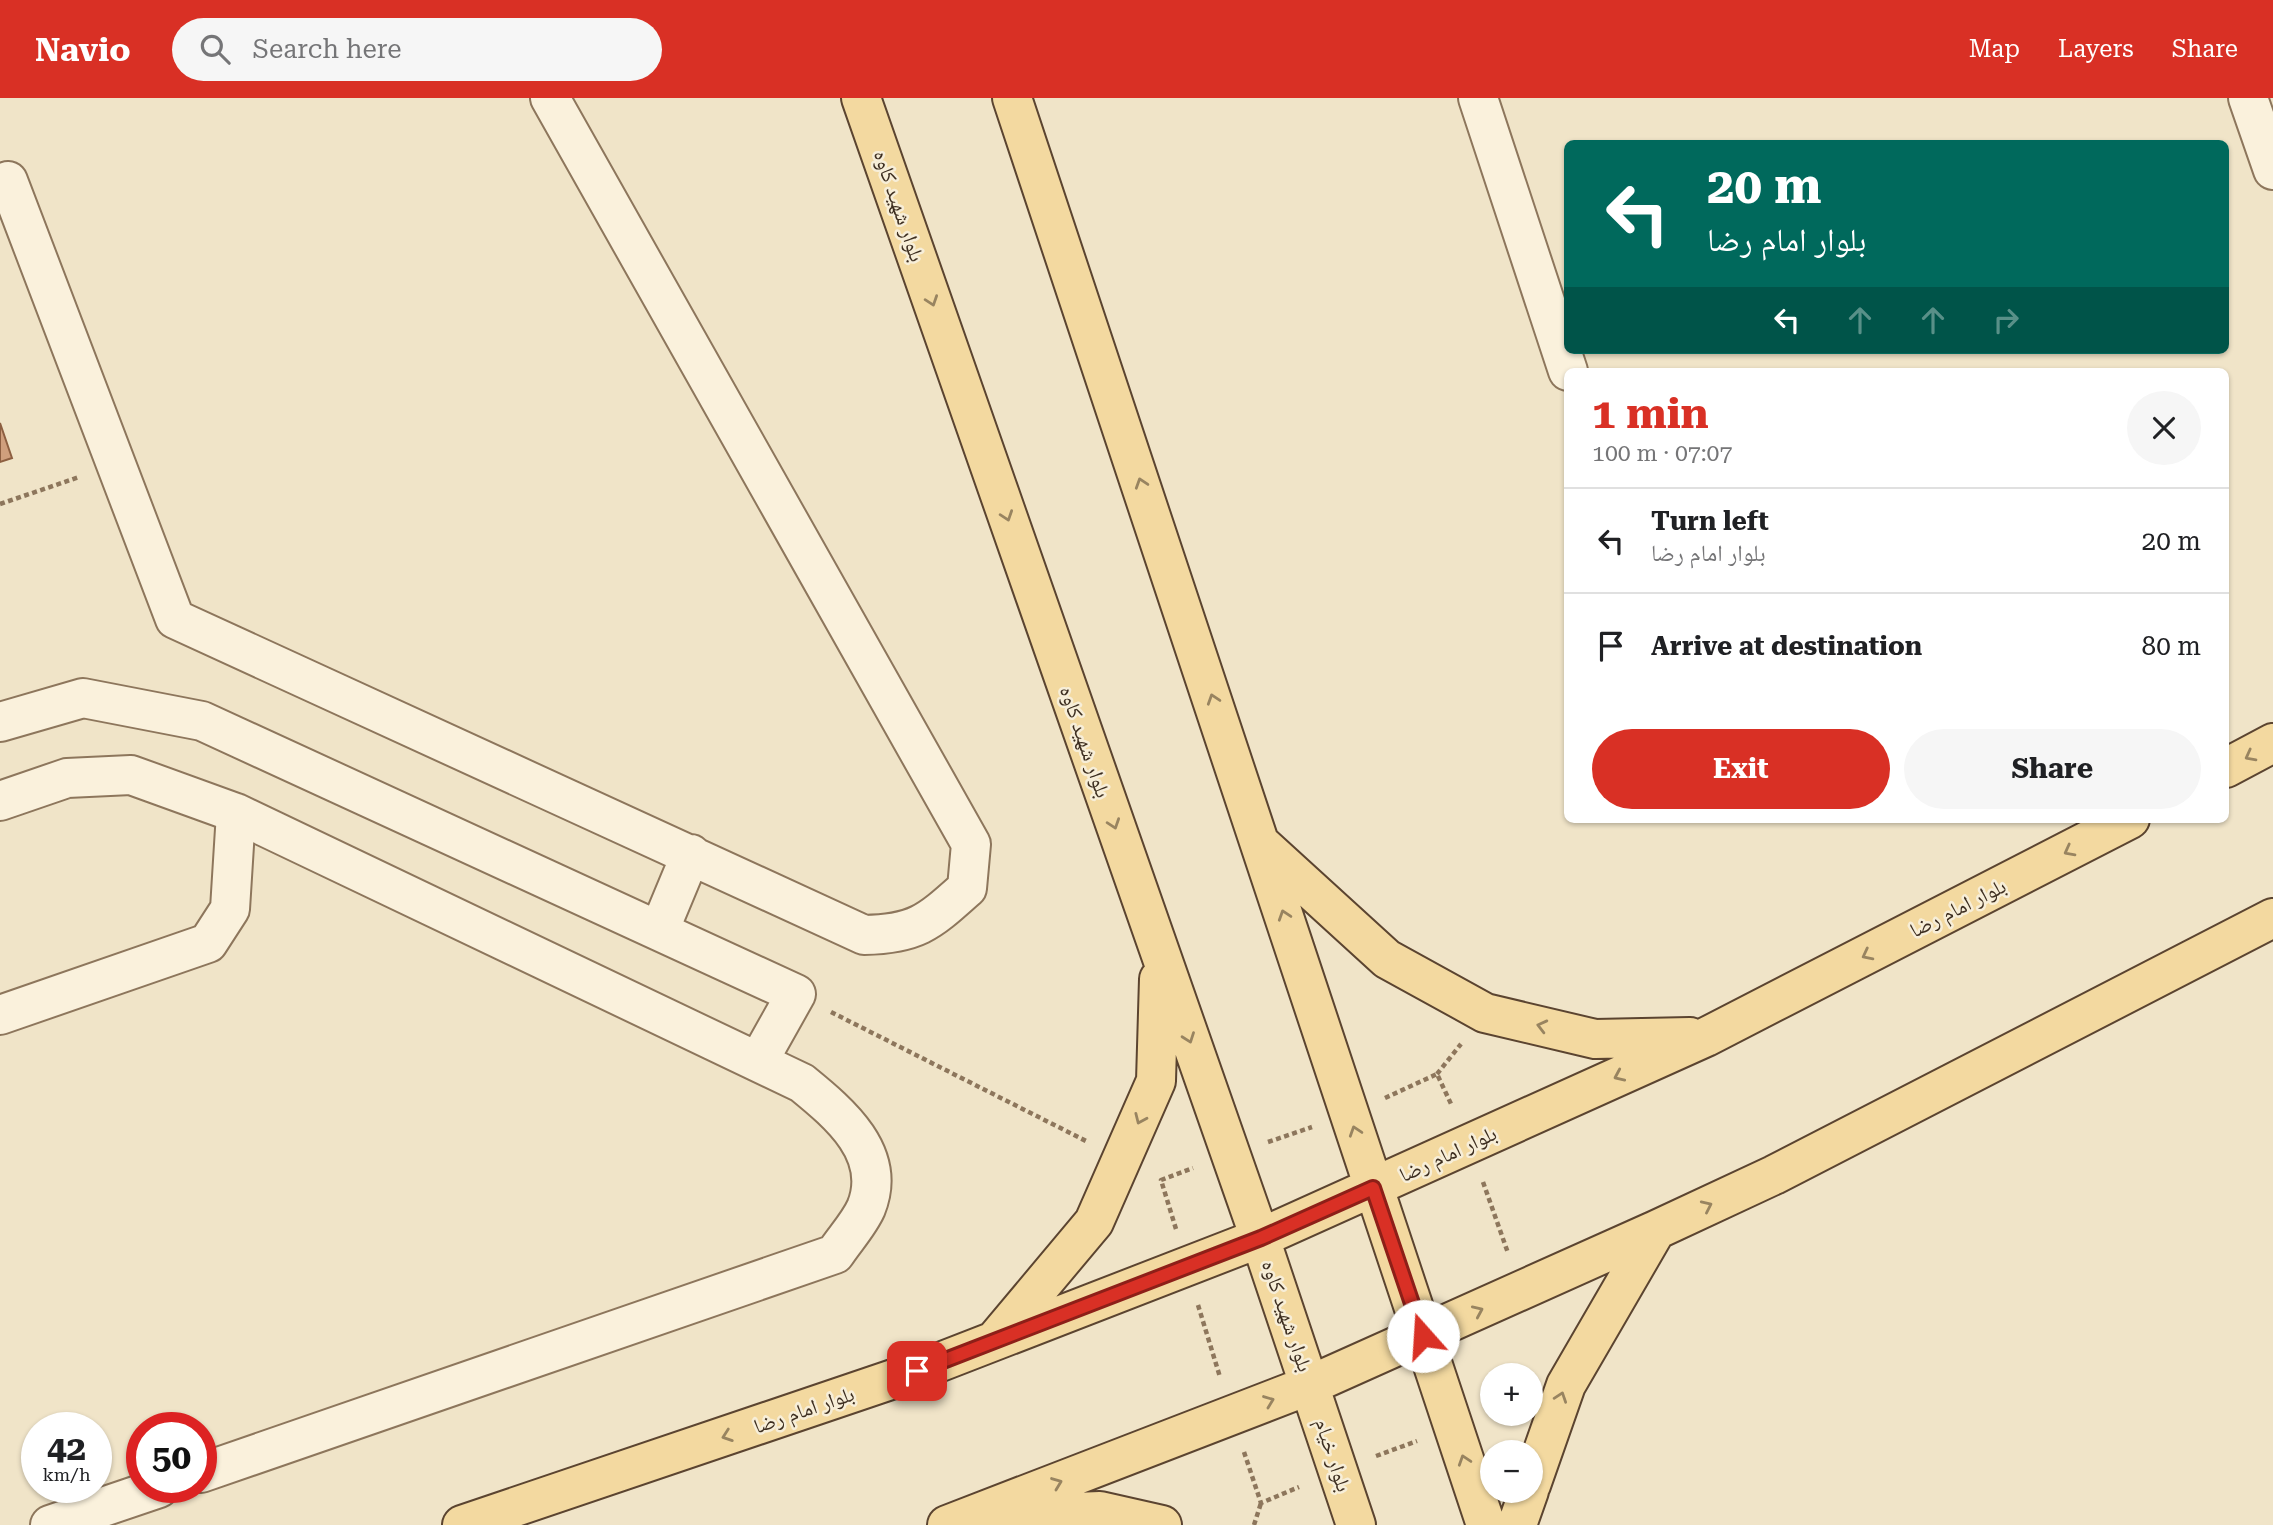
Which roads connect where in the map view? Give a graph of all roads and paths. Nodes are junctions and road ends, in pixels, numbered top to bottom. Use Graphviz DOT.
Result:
graph roads {
  1 [pos="550,98"];
  2 [pos="861,98"];
  3 [pos="1012,98"];
  4 [pos="1478,98"];
  5 [pos="2248,98"];
  6 [pos="2273,170"];
  7 [pos="0,184"];
  8 [pos="1567,368"];
  9 [pos="117,464"];
  10 [pos="0,504"];
  11 [pos="0,722"];
  12 [pos="2273,743"];
  13 [pos="2229,766"];
  14 [pos="0,801"];
  15 [pos="236,813"];
  16 [pos="2122,823"];
  17 [pos="1261,844"];
  18 [pos="691,854"];
  19 [pos="2273,918"];
  20 [pos="659,931"];
  21 [pos="1160,956"];
  22 [pos="796,994"];
  23 [pos="0,1015"];
  24 [pos="1706,1037"];
  25 [pos="759,1060"];
  26 [pos="1350,1115"];
  27 [pos="1470,1144"];
  28 [pos="1122,1159"];
  29 [pos="1161,1180"];
  30 [pos="1373,1188"];
  31 [pos="1656,1230"];
  32 [pos="1261,1238"];
  33 [pos="1522,1291"];
  34 [pos="1423,1336"];
  35 [pos="995,1341"];
  36 [pos="1310,1385"];
  37 [pos="1543,1451"];
  38 [pos="217,1467"];
  39 [pos="126,1499"];
  40 [pos="1261,1503"];
  41 [pos="1525,1503"];
  42 [pos="959,1521"];
  43 [pos="50,1525"];
  44 [pos="462,1525"];
  45 [pos="1162,1525"];
  46 [pos="1254,1525"];
  47 [pos="1356,1525"];
  48 [pos="1486,1525"];
  49 [pos="1517,1525"];
  1 -- 18 [label="street"];
  2 -- 21 [label="main road, بلوار شهید کاوه, one-way"];
  17 -- 3 [label="main road, one-way"];
  4 -- 8 [label="street"];
  5 -- 6 [label="street"];
  7 -- 9 [label="street"];
  9 -- 10 [label="path"];
  9 -- 18 [label="street"];
  11 -- 20 [label="street"];
  12 -- 13 [label="main road, one-way"];
  14 -- 15 [label="street"];
  15 -- 23 [label="street"];
  15 -- 25 [label="street"];
  16 -- 24 [label="main road, بلوار امام رضا, one-way"];
  24 -- 17 [label="main road, one-way"];
  26 -- 17 [label="main road, one-way"];
  18 -- 20 [label="street"];
  31 -- 19 [label="main road, one-way"];
  20 -- 22 [label="street"];
  21 -- 28 [label="main road, one-way"];
  21 -- 32 [label="main road, بلوار شهید کاوه, one-way"];
  22 -- 25 [label="street"];
  22 -- 28 [label="path"];
  24 -- 27 [label="main road, بلوار امام رضا, one-way"];
  25 -- 38 [label="street"];
  26 -- 27 [label="path"];
  30 -- 26 [label="main road, one-way"];
  27 -- 30 [label="main road, بلوار امام رضا"];
  27 -- 33 [label="path"];
  28 -- 29 [label="path"];
  28 -- 35 [label="main road"];
  30 -- 32 [label="main road, بلوار امام رضا"];
  30 -- 34 [label="main road"];
  31 -- 33 [label="main road"];
  37 -- 31 [label="main road, one-way"];
  32 -- 35 [label="main road, بلوار امام رضا"];
  32 -- 36 [label="main road, بلوار شهید کاوه"];
  34 -- 33 [label="main road, one-way"];
  34 -- 36 [label="main road"];
  48 -- 34 [label="main road, one-way"];
  35 -- 44 [label="main road, بلوار امام رضا, one-way"];
  42 -- 36 [label="main road, one-way"];
  36 -- 47 [label="main road, بلوار خیام"];
  39 -- 43 [label="street"];
  40 -- 46 [label="path"];
  41 -- 49 [label="main road"];
  42 -- 45 [label="main road"];
}
